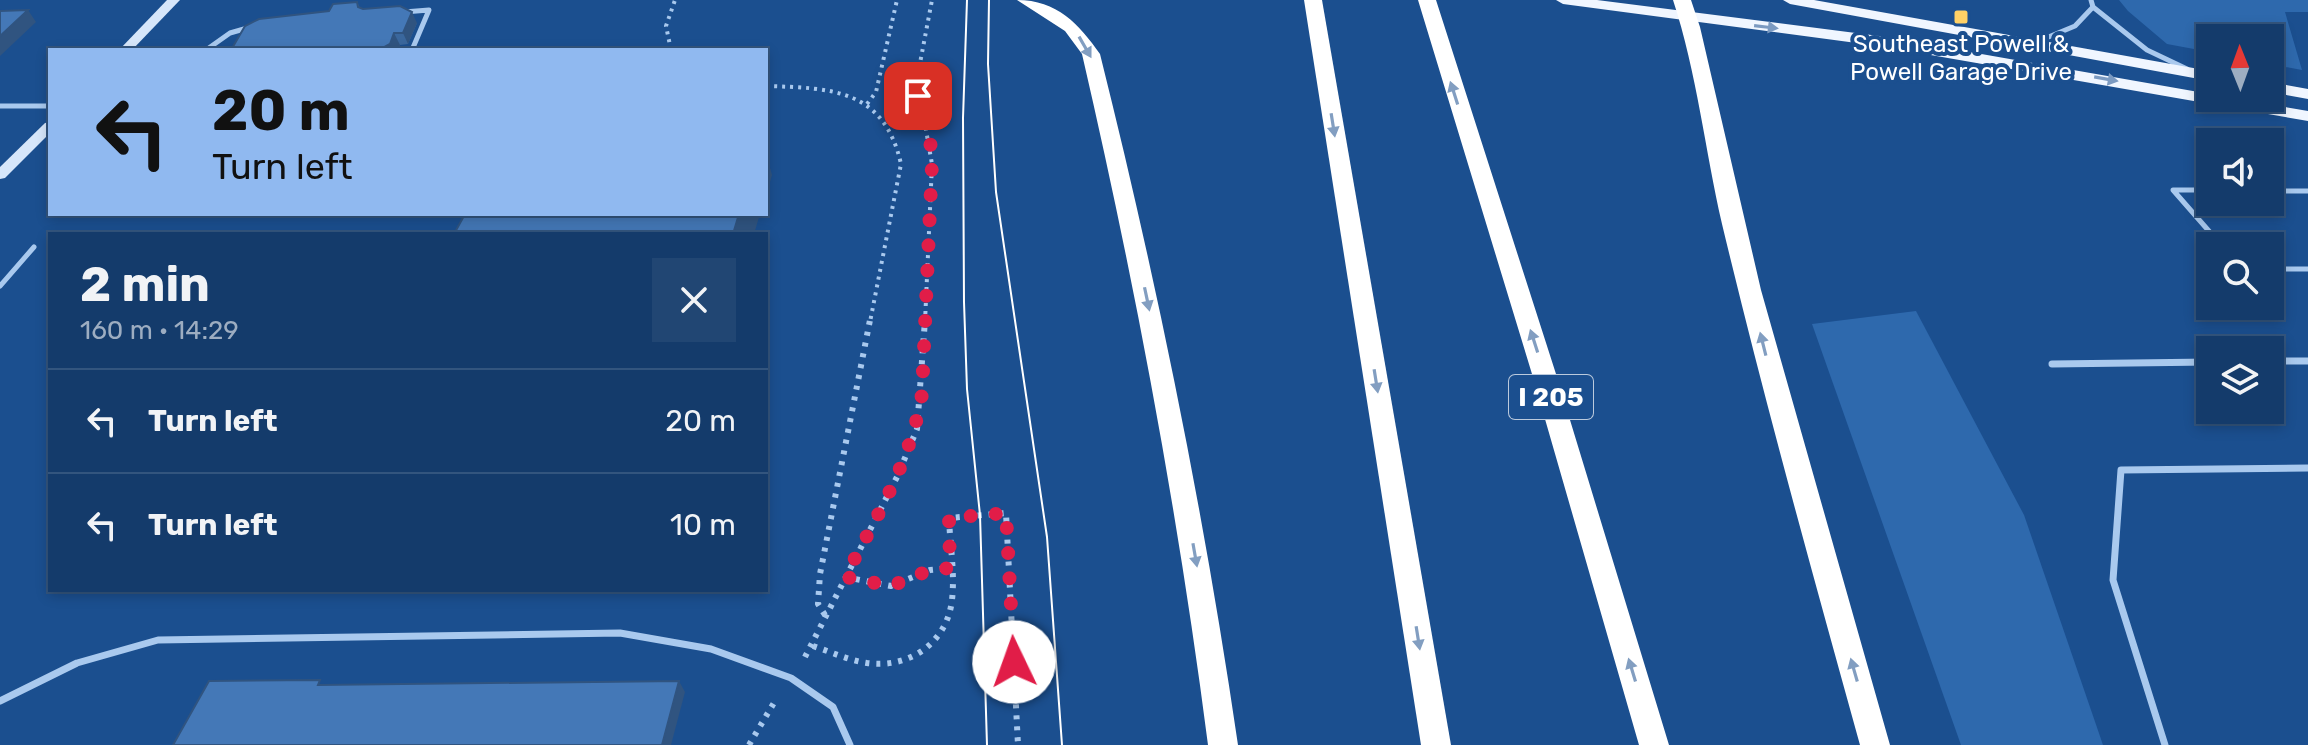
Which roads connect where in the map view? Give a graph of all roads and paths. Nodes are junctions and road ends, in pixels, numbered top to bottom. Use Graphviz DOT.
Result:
graph roads {
  1 [pos="174,0"];
  2 [pos="675,0"];
  3 [pos="897,0"];
  4 [pos="932,0"];
  5 [pos="1026,0"];
  6 [pos="1313,0"];
  7 [pos="1427,0"];
  8 [pos="1563,0"];
  9 [pos="1790,0"];
  10 [pos="2091,0"];
  11 [pos="2093,7"];
  12 [pos="1685,9"];
  13 [pos="399,13"];
  14 [pos="256,25"];
  15 [pos="2032,43"];
  16 [pos="127,48"];
  17 [pos="209,48"];
  18 [pos="413,48"];
  19 [pos="671,48"];
  20 [pos="2196,71"];
  21 [pos="2196,74"];
  22 [pos="768,86"];
  23 [pos="2284,90"];
  24 [pos="2308,94"];
  25 [pos="867,104"];
  26 [pos="0,106"];
  27 [pos="48,106"];
  28 [pos="2308,116"];
  29 [pos="48,128"];
  30 [pos="0,175"];
  31 [pos="2196,190"];
  32 [pos="2284,191"];
  33 [pos="2308,191"];
  34 [pos="2210,232"];
  35 [pos="34,247"];
  36 [pos="2284,269"];
  37 [pos="2308,269"];
  38 [pos="0,286"];
  39 [pos="2284,361"];
  40 [pos="2308,361"];
  41 [pos="2196,362"];
  42 [pos="2052,364"];
  43 [pos="2308,468"];
  44 [pos="950,568"];
  45 [pos="845,577"];
  46 [pos="813,646"];
  47 [pos="0,701"];
  48 [pos="850,745"];
  49 [pos="1018,745"];
  50 [pos="1223,745"];
  51 [pos="1436,745"];
  52 [pos="1654,745"];
  53 [pos="1875,745"];
  54 [pos="2165,745"];
  1 -- 16 [label="main road"];
  2 -- 19 [label="path"];
  3 -- 25 [label="path"];
  4 -- 45 [label="path"];
  5 -- 50 [label="highway, one-way"];
  6 -- 51 [label="highway, one-way"];
  52 -- 7 [label="highway, I 205, one-way"];
  8 -- 12 [label="main road"];
  9 -- 15 [label="main road"];
  10 -- 11 [label="lane"];
  11 -- 15 [label="lane"];
  11 -- 20 [label="lane"];
  12 -- 28 [label="main road, one-way"];
  53 -- 12 [label="highway, one-way"];
  13 -- 18 [label="lane"];
  14 -- 17 [label="lane"];
  15 -- 21 [label="main road"];
  22 -- 25 [label="path"];
  23 -- 24 [label="main road"];
  25 -- 45 [label="path"];
  26 -- 27 [label="lane"];
  29 -- 30 [label="main road"];
  31 -- 34 [label="lane"];
  32 -- 33 [label="lane"];
  35 -- 38 [label="lane"];
  36 -- 37 [label="lane"];
  39 -- 40 [label="lane"];
  41 -- 42 [label="lane"];
  43 -- 54 [label="lane"];
  44 -- 45 [label="path"];
  44 -- 46 [label="path"];
  44 -- 49 [label="path"];
  47 -- 48 [label="lane"];
}
